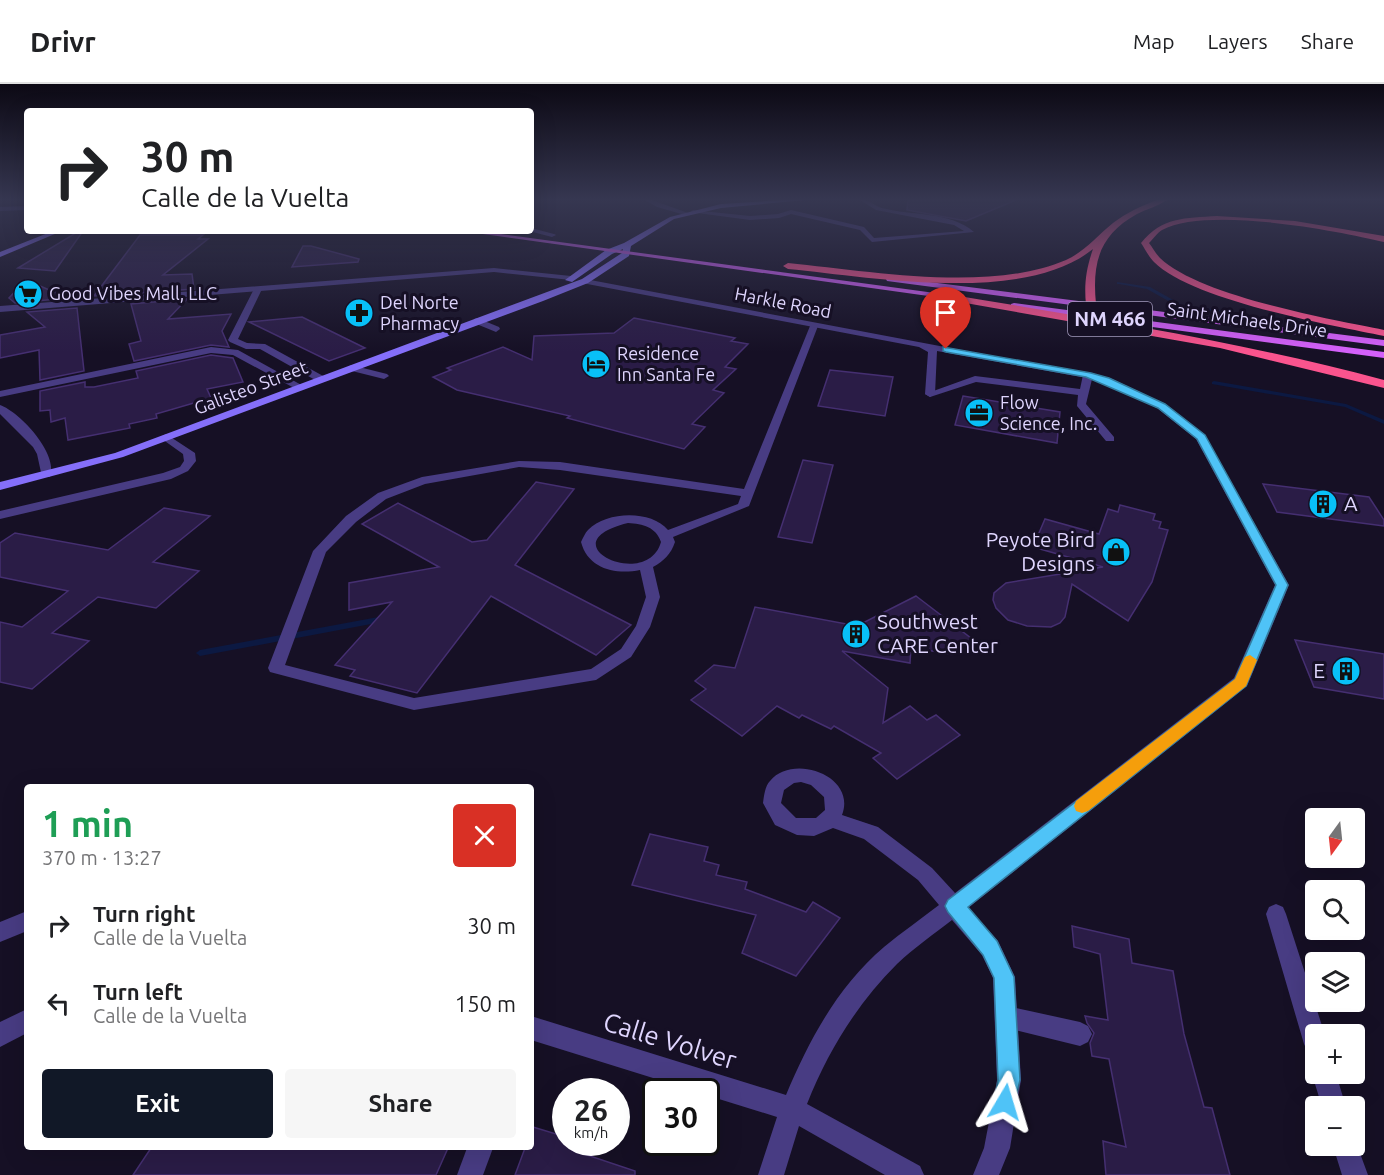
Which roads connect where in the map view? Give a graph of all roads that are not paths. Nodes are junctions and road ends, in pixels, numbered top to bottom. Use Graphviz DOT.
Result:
graph roads {
  1 [pos="601,251"];
  2 [pos="619,251"];
  3 [pos="626,251"];
  4 [pos="633,251"];
  5 [pos="636,251"];
  6 [pos="1086,251"];
  7 [pos="1097,251"];
  8 [pos="1148,251"];
  9 [pos="609,252"];
  10 [pos="788,266"];
  11 [pos="571,278"];
  12 [pos="585,281"];
  13 [pos="258,289"];
  14 [pos="941,296"];
  15 [pos="1091,305"];
  16 [pos="0,309"];
  17 [pos="510,309"];
  18 [pos="417,321"];
  19 [pos="477,321"];
  20 [pos="1152,324"];
  21 [pos="814,326"];
  22 [pos="496,329"];
  23 [pos="446,332"];
  24 [pos="1384,333"];
  25 [pos="1384,343"];
  26 [pos="922,345"];
  27 [pos="1384,355"];
  28 [pos="351,368"];
  29 [pos="1088,375"];
  30 [pos="384,376"];
  31 [pos="321,379"];
  32 [pos="1384,384"];
  33 [pos="300,387"];
  34 [pos="1084,393"];
  35 [pos="0,394"];
  36 [pos="0,408"];
  37 [pos="166,437"];
  38 [pos="1110,439"];
  39 [pos="46,474"];
  40 [pos="0,486"];
  41 [pos="748,493"];
  42 [pos="0,515"];
  43 [pos="667,535"];
  44 [pos="646,565"];
  45 [pos="831,819"];
  46 [pos="955,906"];
  47 [pos="1276,914"];
  48 [pos="24,922"];
  49 [pos="0,932"];
  50 [pos="1007,1017"];
  51 [pos="24,1022"];
  52 [pos="1310,1024"];
  53 [pos="534,1029"];
  54 [pos="1080,1034"];
  55 [pos="0,1035"];
  56 [pos="792,1109"];
  57 [pos="479,1150"];
  58 [pos="1349,1156"];
  59 [pos="470,1175"];
  60 [pos="771,1175"];
  61 [pos="911,1175"];
  62 [pos="986,1175"];
  63 [pos="1355,1175"];
  1 -- 9 [label="main road"];
  2 -- 9 [label="street, Galisteo Street"];
  3 -- 12 [label="street, Galisteo Street"];
  4 -- 14 [label="main road, Saint Michaels Drive / NM 466"];
  5 -- 10 [label="main road, Saint Michaels Drive / NM 466"];
  6 -- 10 [label="highway"];
  7 -- 15 [label="highway"];
  8 -- 24 [label="highway"];
  9 -- 11 [label="street, Galisteo Street"];
  10 -- 15 [label="main road, Saint Michaels Drive / NM 466"];
  11 -- 13 [label="street"];
  11 -- 17 [label="street, Galisteo Street"];
  12 -- 17 [label="street, Galisteo Street"];
  12 -- 21 [label="street, Harkle Road"];
  13 -- 16 [label="street"];
  13 -- 31 [label="street"];
  14 -- 20 [label="main road, Saint Michaels Drive / NM 466"];
  14 -- 32 [label="highway"];
  15 -- 20 [label="highway"];
  15 -- 25 [label="main road, Saint Michaels Drive / NM 466"];
  17 -- 19 [label="street, Galisteo Street"];
  18 -- 23 [label="street"];
  19 -- 22 [label="street"];
  19 -- 23 [label="street, Galisteo Street"];
  20 -- 27 [label="main road, Saint Michaels Drive / NM 466"];
  21 -- 26 [label="street, Harkle Road"];
  21 -- 41 [label="street"];
  23 -- 28 [label="street, Galisteo Street"];
  26 -- 29 [label="street, Harkle Road"];
  26 -- 34 [label="street"];
  28 -- 30 [label="street"];
  28 -- 31 [label="street, Galisteo Street"];
  29 -- 34 [label="street"];
  29 -- 46 [label="street, Harkle Road"];
  31 -- 33 [label="street, Galisteo Street"];
  33 -- 35 [label="street"];
  33 -- 37 [label="street, Galisteo Street"];
  34 -- 38 [label="street"];
  36 -- 39 [label="street"];
  37 -- 39 [label="street, Galisteo Street"];
  37 -- 42 [label="street"];
  39 -- 40 [label="street, Galisteo Street"];
  41 -- 43 [label="street"];
  41 -- 44 [label="street"];
  43 -- 44 [label="street"];
  43 -- 44 [label="street"];
  45 -- 46 [label="street"];
  46 -- 50 [label="street"];
  46 -- 56 [label="street"];
  47 -- 52 [label="street"];
  48 -- 49 [label="street"];
  50 -- 54 [label="street"];
  50 -- 62 [label="street"];
  51 -- 55 [label="street"];
  53 -- 56 [label="street, Calle Volver"];
  56 -- 60 [label="street"];
  56 -- 61 [label="street, Calle Volver"];
  57 -- 59 [label="street"];
  58 -- 63 [label="street"];
}
